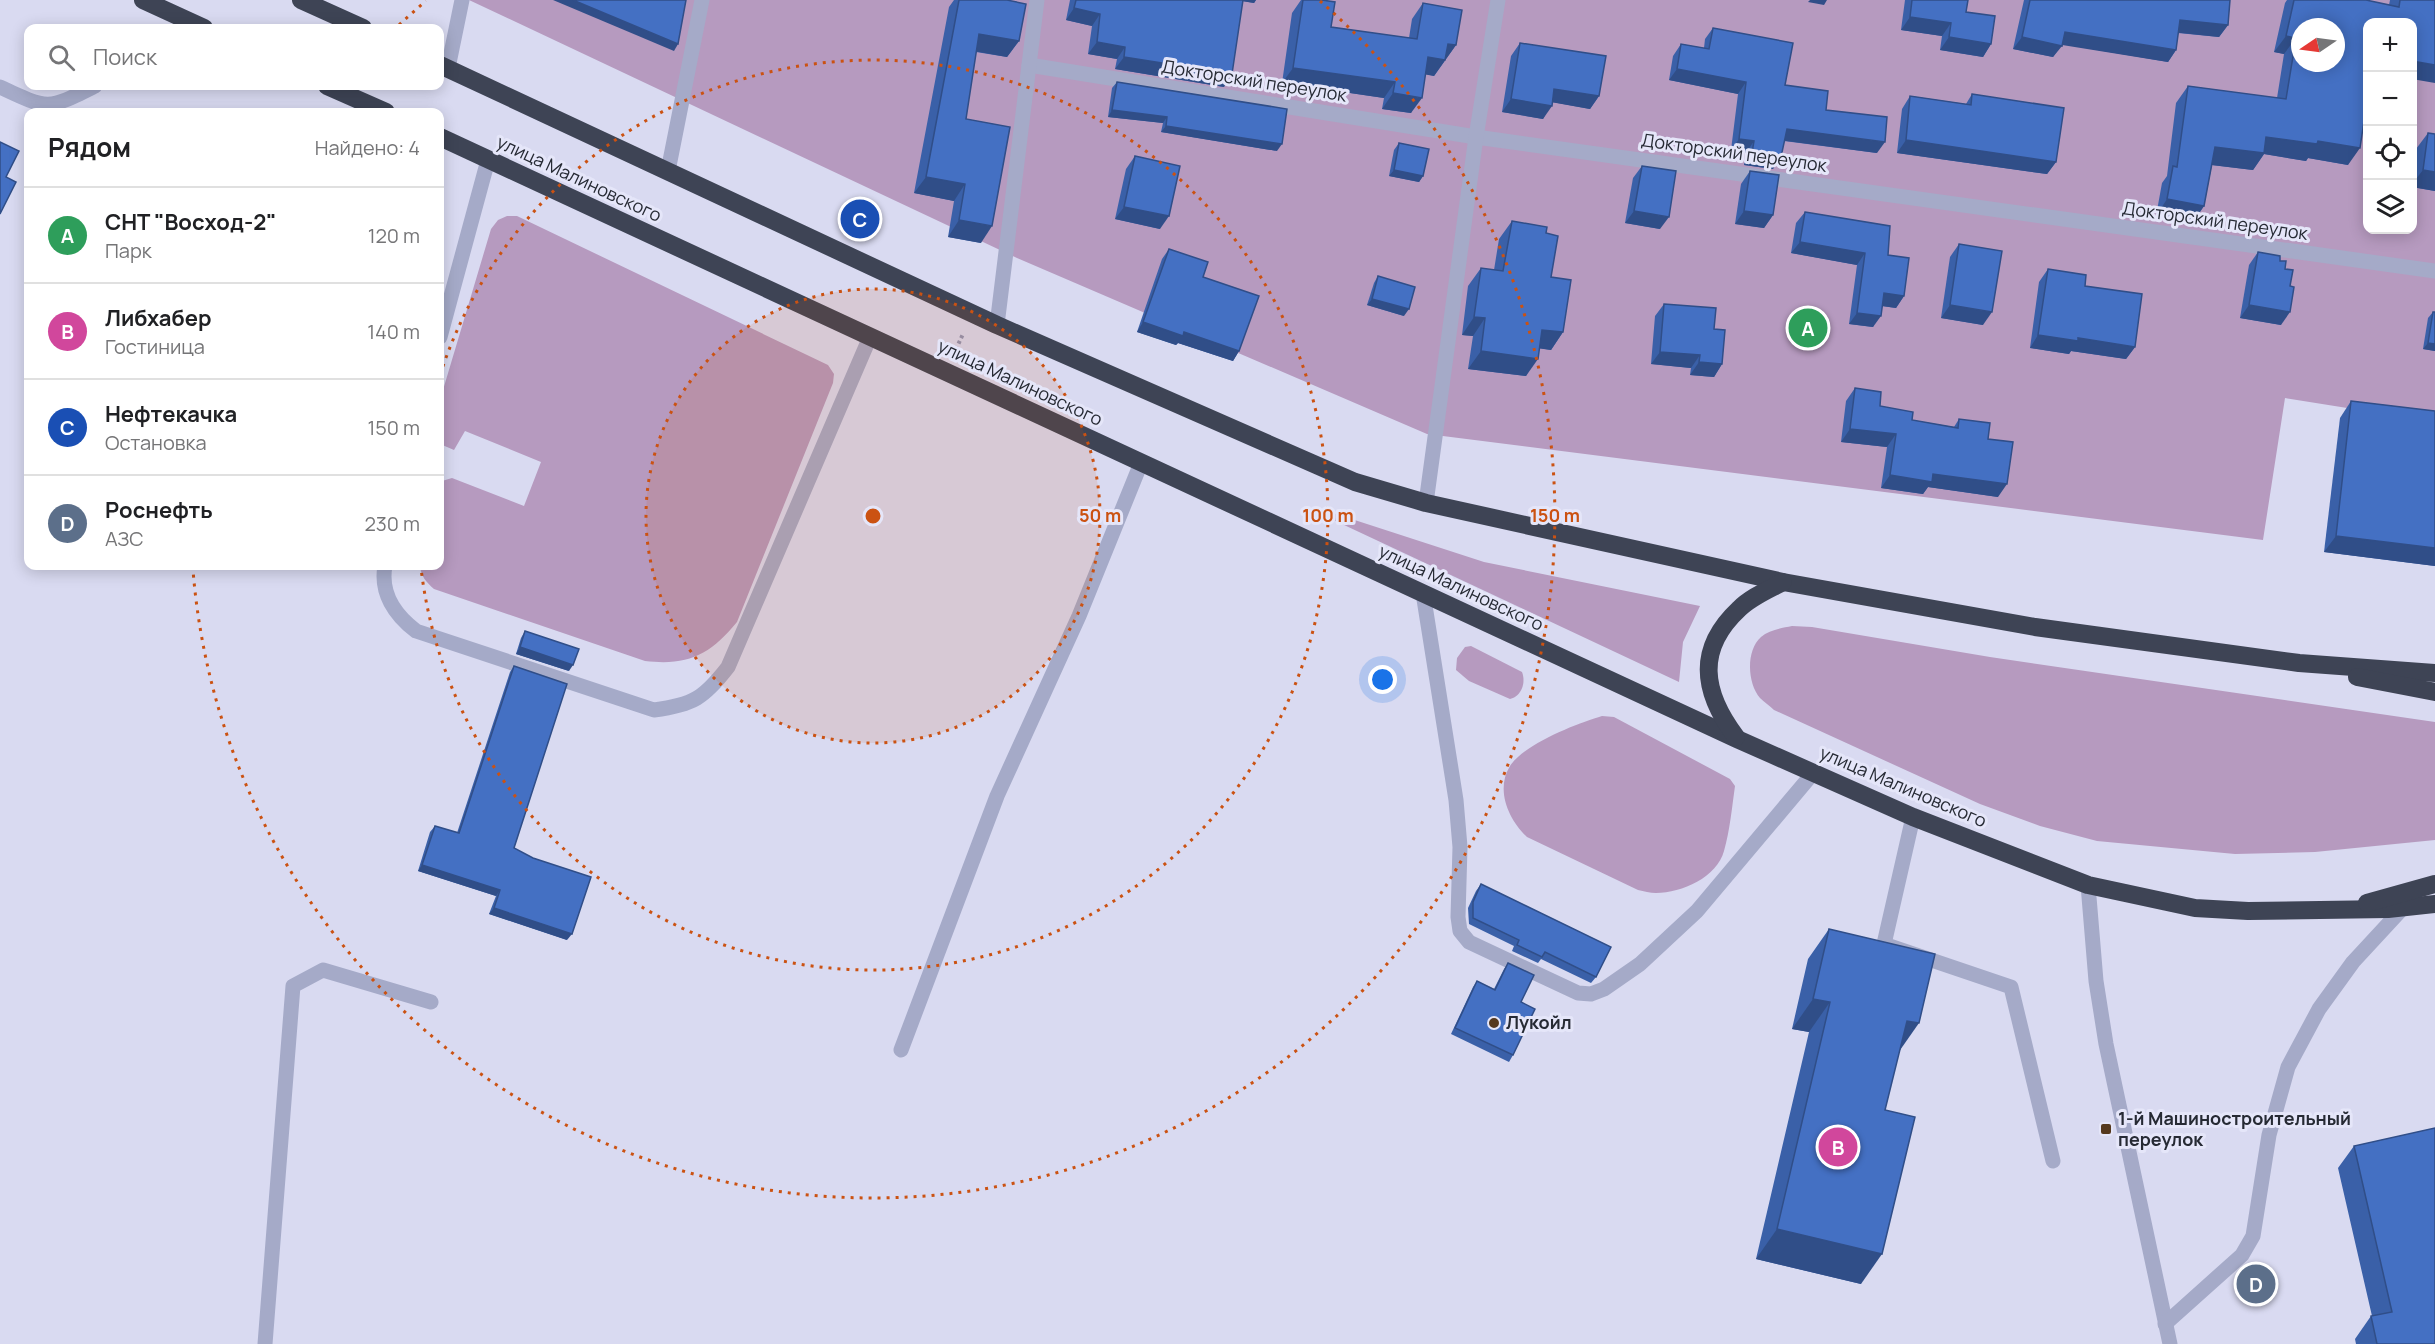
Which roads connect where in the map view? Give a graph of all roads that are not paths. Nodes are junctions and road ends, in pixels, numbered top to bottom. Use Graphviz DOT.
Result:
graph roads {
  1 [pos="143,0"];
  2 [pos="301,0"];
  3 [pos="462,0"];
  4 [pos="702,0"];
  5 [pos="1037,0"];
  6 [pos="1498,0"];
  7 [pos="195,24"];
  8 [pos="354,24"];
  9 [pos="1029,65"];
  10 [pos="444,66"];
  11 [pos="0,87"];
  12 [pos="87,90"];
  13 [pos="336,90"];
  14 [pos="377,108"];
  15 [pos="1476,137"];
  16 [pos="444,139"];
  17 [pos="488,160"];
  18 [pos="668,171"];
  19 [pos="2435,272"];
  20 [pos="444,322"];
  21 [pos="997,325"];
  22 [pos="870,337"];
  23 [pos="1141,463"];
  24 [pos="1426,502"];
  25 [pos="384,570"];
  26 [pos="1783,582"];
  27 [pos="1423,593"];
  28 [pos="2299,663"];
  29 [pos="2435,674"];
  30 [pos="2435,692"];
  31 [pos="1737,739"];
  32 [pos="1814,772"];
  33 [pos="1913,816"];
  34 [pos="2435,884"];
  35 [pos="2088,885"];
  36 [pos="2435,904"];
  37 [pos="2348,908"];
  38 [pos="2402,909"];
  39 [pos="431,1002"];
  40 [pos="901,1050"];
  41 [pos="2053,1161"];
  42 [pos="2165,1324"];
  43 [pos="265,1344"];
  44 [pos="2170,1344"];
  1 -- 7 [label="highway"];
  2 -- 8 [label="highway"];
  3 -- 10 [label="street"];
  4 -- 18 [label="street"];
  5 -- 9 [label="street"];
  6 -- 15 [label="street"];
  9 -- 15 [label="street, Докторский переулок"];
  9 -- 21 [label="street"];
  10 -- 18 [label="highway"];
  11 -- 12 [label="street"];
  13 -- 14 [label="highway"];
  15 -- 19 [label="street, Докторский переулок"];
  15 -- 24 [label="street"];
  16 -- 17 [label="highway, улица Малиновского"];
  17 -- 20 [label="street"];
  17 -- 22 [label="highway, улица Малиновского"];
  18 -- 21 [label="highway"];
  21 -- 24 [label="highway"];
  22 -- 23 [label="highway, улица Малиновского"];
  22 -- 25 [label="street"];
  23 -- 27 [label="highway, улица Малиновского"];
  23 -- 40 [label="street"];
  24 -- 26 [label="highway"];
  26 -- 28 [label="highway"];
  26 -- 31 [label="highway"];
  27 -- 31 [label="highway, улица Малиновского"];
  27 -- 32 [label="street"];
  28 -- 29 [label="highway"];
  28 -- 30 [label="highway"];
  31 -- 32 [label="highway, улица Малиновского"];
  32 -- 33 [label="highway, улица Малиновского"];
  33 -- 35 [label="highway, улица Малиновского"];
  33 -- 41 [label="street"];
  34 -- 37 [label="highway"];
  35 -- 37 [label="highway, улица Малиновского"];
  35 -- 42 [label="street"];
  36 -- 38 [label="highway, улица Малиновского"];
  37 -- 38 [label="highway, улица Малиновского"];
  38 -- 42 [label="street"];
  39 -- 43 [label="street"];
  42 -- 44 [label="street"];
}
